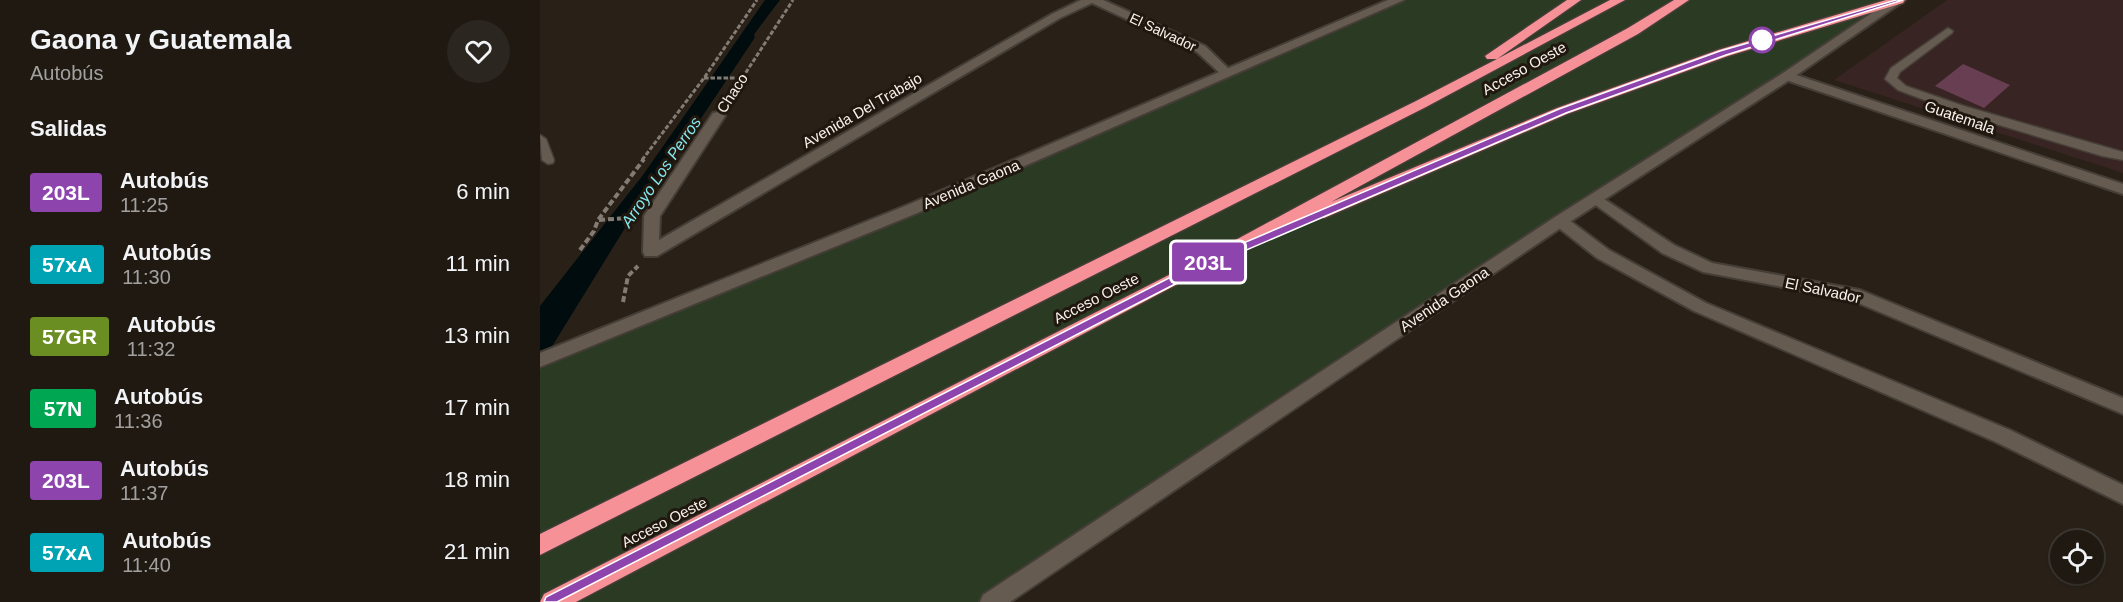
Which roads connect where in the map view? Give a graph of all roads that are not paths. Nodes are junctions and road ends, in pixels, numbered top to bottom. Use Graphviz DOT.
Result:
graph roads {
  1 [pos="1092,0"];
  2 [pos="1398,0"];
  3 [pos="1575,0"];
  4 [pos="1619,0"];
  5 [pos="1683,0"];
  6 [pos="1899,0"];
  7 [pos="1948,31"];
  8 [pos="1227,72"];
  9 [pos="1786,76"];
  10 [pos="1421,104"];
  11 [pos="718,116"];
  12 [pos="540,139"];
  13 [pos="2123,156"];
  14 [pos="548,160"];
  15 [pos="2123,189"];
  16 [pos="1595,198"];
  17 [pos="1560,220"];
  18 [pos="651,252"];
  19 [pos="1212,260"];
  20 [pos="540,360"];
  21 [pos="2123,406"];
  22 [pos="2123,495"];
  23 [pos="540,545"];
  24 [pos="552,602"];
  25 [pos="992,602"];
  1 -- 8 [label="street, El Salvador"];
  1 -- 18 [label="street, Avenida Del Trabajo"];
  2 -- 8 [label="street, Avenida Gaona"];
  3 -- 10 [label="highway"];
  4 -- 10 [label="highway, Acceso Oeste"];
  5 -- 19 [label="highway, Acceso Oeste"];
  6 -- 9 [label="street, Avenida Gaona"];
  6 -- 19 [label="highway"];
  7 -- 13 [label="lane"];
  8 -- 20 [label="street, Avenida Gaona"];
  9 -- 15 [label="street, Guatemala"];
  9 -- 16 [label="street, Avenida Gaona"];
  10 -- 23 [label="highway, Acceso Oeste"];
  11 -- 18 [label="street, Chaco"];
  12 -- 14 [label="lane"];
  16 -- 17 [label="street, Avenida Gaona"];
  16 -- 21 [label="street, El Salvador"];
  17 -- 22 [label="street"];
  17 -- 25 [label="street, Avenida Gaona"];
  19 -- 24 [label="highway, Acceso Oeste"];
}
